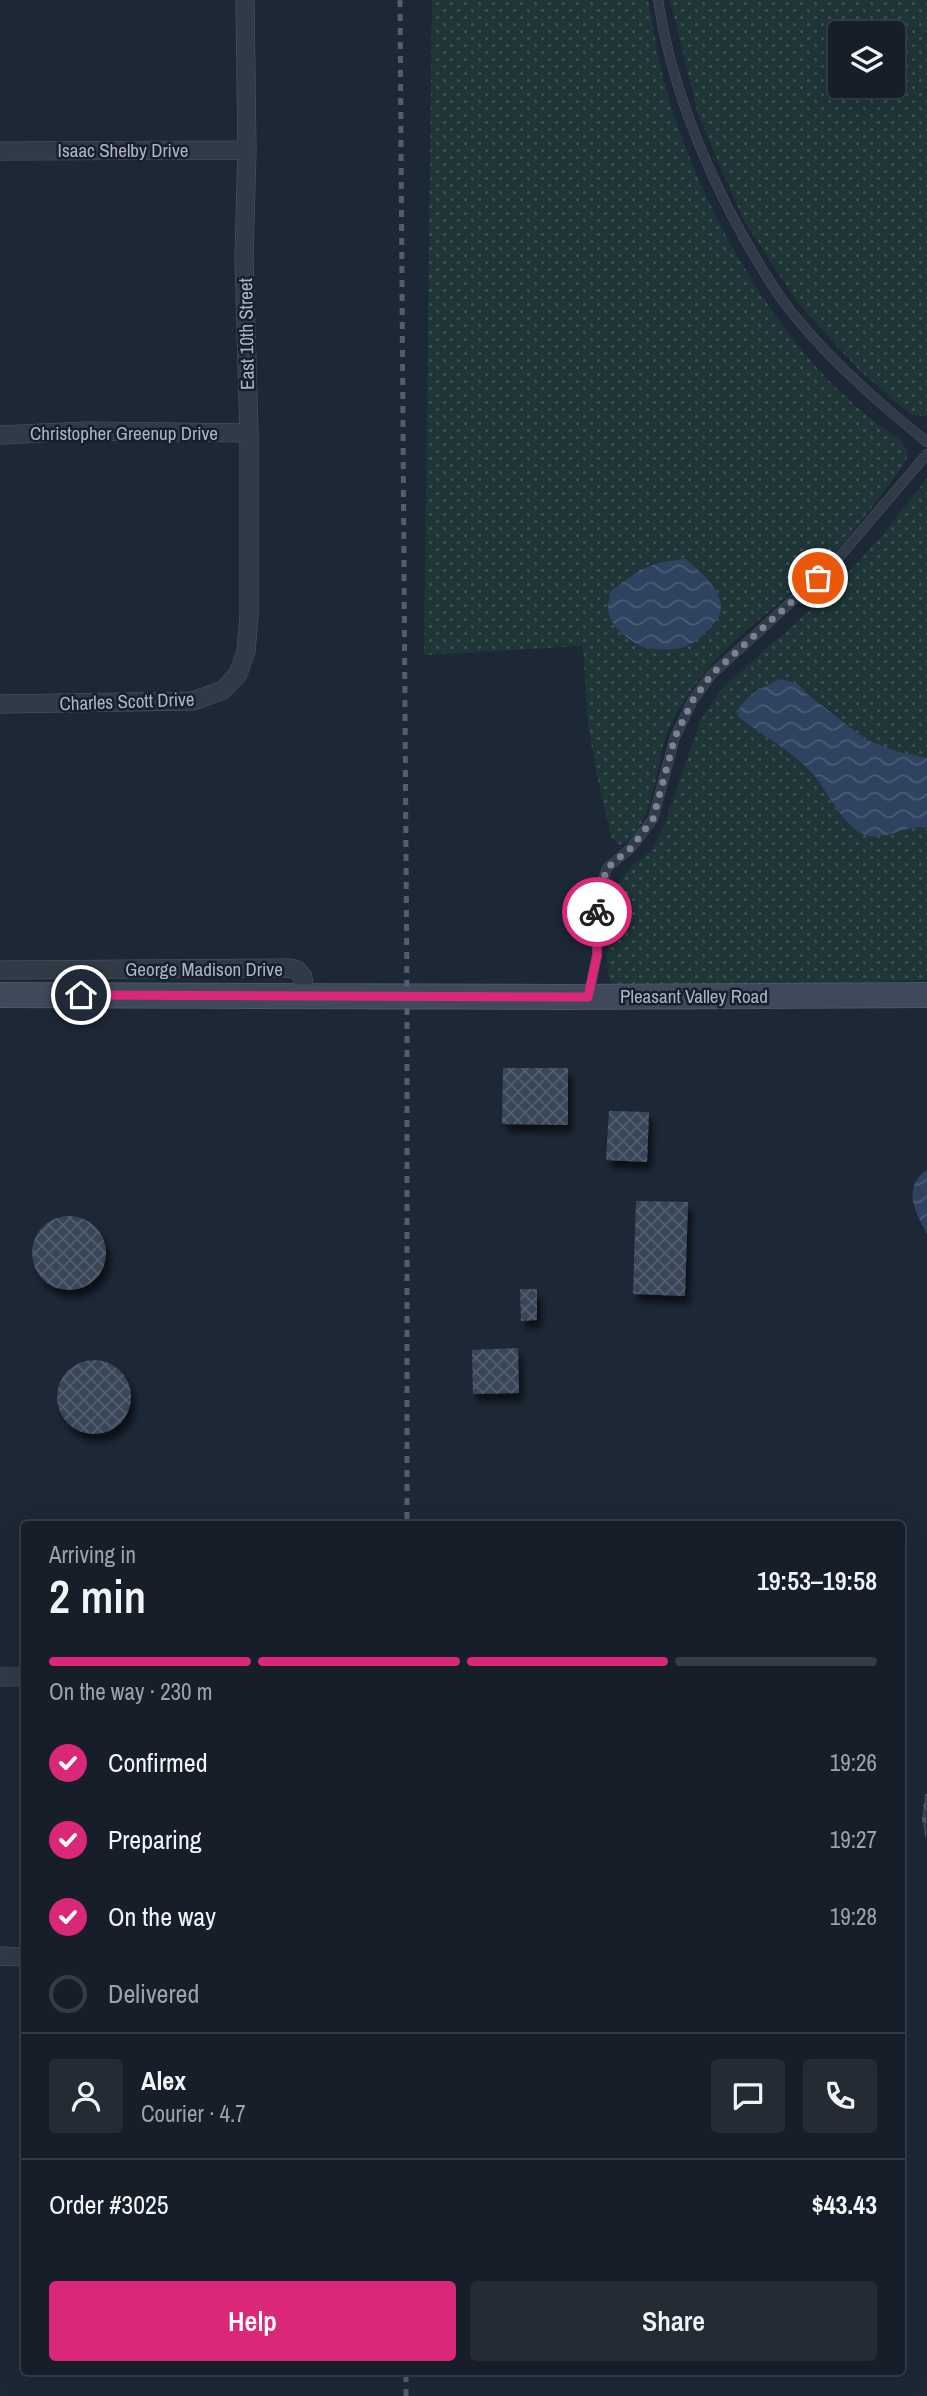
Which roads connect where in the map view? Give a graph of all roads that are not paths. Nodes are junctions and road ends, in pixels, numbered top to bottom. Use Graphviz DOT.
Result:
graph roads {
  1 [pos="245,0"];
  2 [pos="658,0"];
  3 [pos="247,150"];
  4 [pos="0,151"];
  5 [pos="248,433"];
  6 [pos="0,435"];
  7 [pos="927,442"];
  8 [pos="927,454"];
  9 [pos="242,667"];
  10 [pos="0,704"];
  11 [pos="0,970"];
  12 [pos="0,995"];
  13 [pos="304,995"];
  14 [pos="927,995"];
  15 [pos="588,997"];
  16 [pos="0,1676"];
  17 [pos="21,1677"];
  18 [pos="0,1956"];
  19 [pos="21,1957"];
  1 -- 3 [label="street, East 10th Street"];
  2 -- 7 [label="lane"];
  3 -- 4 [label="street, Isaac Shelby Drive"];
  3 -- 5 [label="street, East 10th Street"];
  5 -- 6 [label="street, Christopher Greenup Drive"];
  5 -- 9 [label="street, East 10th Street"];
  8 -- 15 [label="lane"];
  9 -- 10 [label="street, Charles Scott Drive"];
  11 -- 13 [label="street, George Madison Drive"];
  12 -- 13 [label="street, Pleasant Valley Road"];
  13 -- 15 [label="street, Pleasant Valley Road"];
  14 -- 15 [label="street, Pleasant Valley Road"];
  16 -- 17 [label="street"];
  18 -- 19 [label="street"];
}
